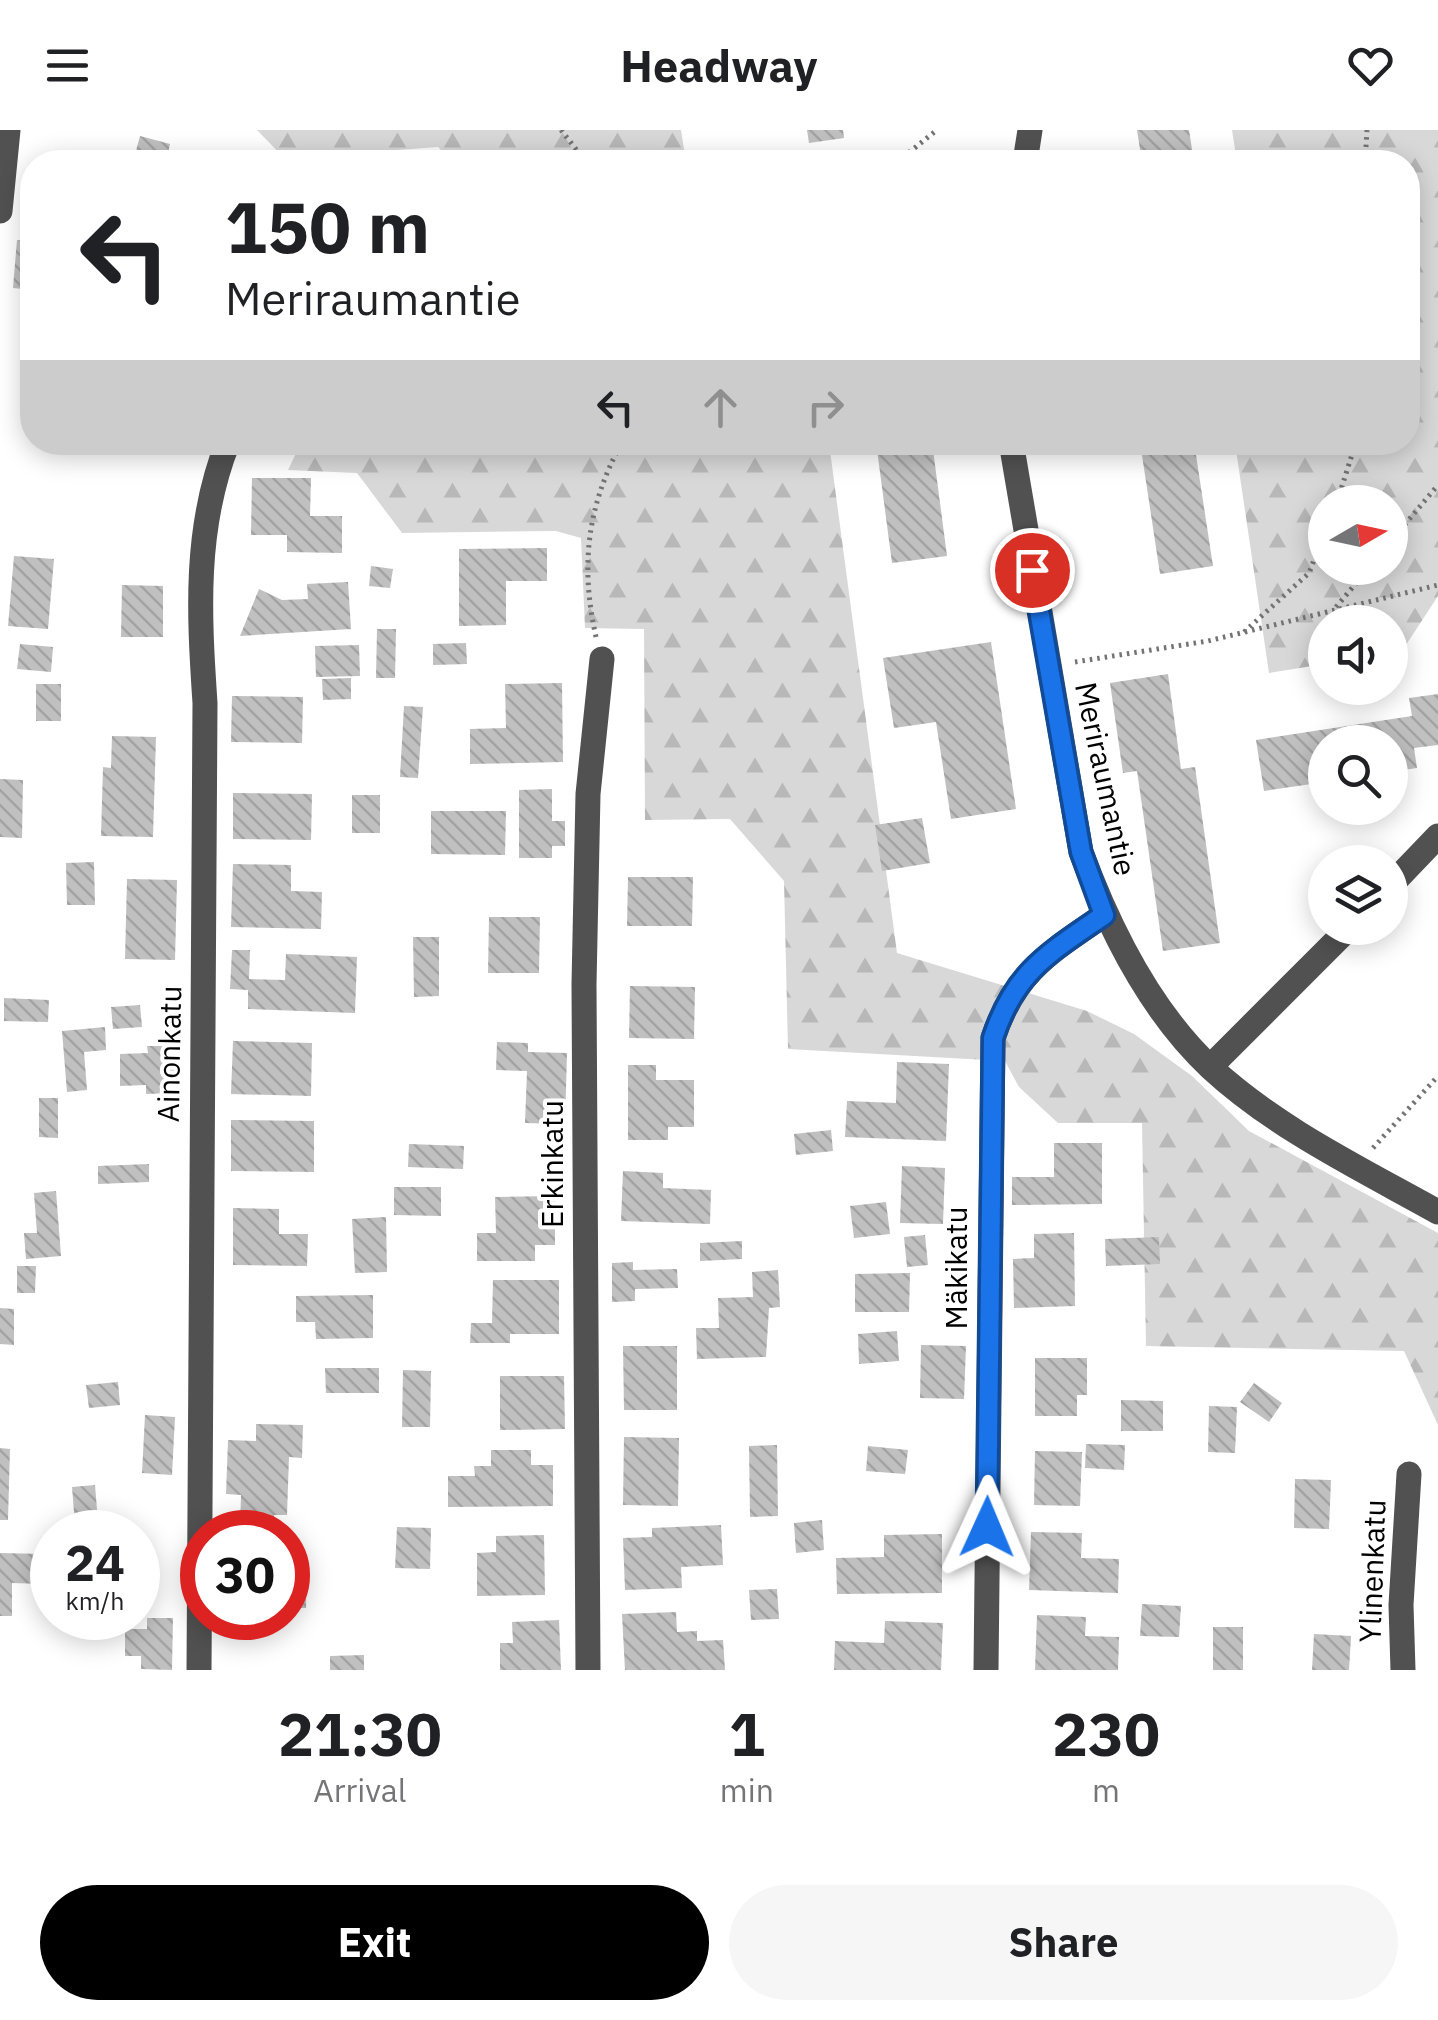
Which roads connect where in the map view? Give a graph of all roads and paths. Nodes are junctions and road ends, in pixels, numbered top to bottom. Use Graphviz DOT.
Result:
graph roads {
  1 [pos="8,130"];
  2 [pos="560,130"];
  3 [pos="937,130"];
  4 [pos="576,150"];
  5 [pos="912,150"];
  6 [pos="0,211"];
  7 [pos="223,455"];
  8 [pos="615,455"];
  9 [pos="1012,455"];
  10 [pos="1352,455"];
  11 [pos="1438,484"];
  12 [pos="1342,485"];
  13 [pos="1408,520"];
  14 [pos="1308,573"];
  15 [pos="1354,585"];
  16 [pos="1438,585"];
  17 [pos="1337,605"];
  18 [pos="1351,605"];
  19 [pos="1308,616"];
  20 [pos="1244,632"];
  21 [pos="602,659"];
  22 [pos="1070,662"];
  23 [pos="1438,836"];
  24 [pos="1408,867"];
  25 [pos="1104,915"];
  26 [pos="1332,945"];
  27 [pos="1210,1067"];
  28 [pos="1438,1076"];
  29 [pos="1356,1166"];
  30 [pos="1438,1212"];
  31 [pos="1409,1474"];
  32 [pos="198,1670"];
  33 [pos="588,1670"];
  34 [pos="986,1670"];
  35 [pos="1404,1670"];
  1 -- 6 [label="street"];
  2 -- 4 [label="path"];
  3 -- 5 [label="path"];
  7 -- 32 [label="street, Ainonkatu"];
  8 -- 21 [label="path"];
  9 -- 25 [label="street, Meriraumantie"];
  10 -- 12 [label="path"];
  11 -- 13 [label="path"];
  14 -- 20 [label="path"];
  15 -- 17 [label="path"];
  16 -- 18 [label="path"];
  19 -- 20 [label="path"];
  20 -- 22 [label="path"];
  21 -- 33 [label="street, Erkinkatu"];
  23 -- 24 [label="street"];
  25 -- 27 [label="street, Meriraumantie"];
  25 -- 34 [label="street, Mäkikatu"];
  26 -- 27 [label="street"];
  27 -- 29 [label="street, Meriraumantie"];
  28 -- 29 [label="path"];
  29 -- 30 [label="street, Meriraumantie"];
  31 -- 35 [label="street, Ylinenkatu"];
}
